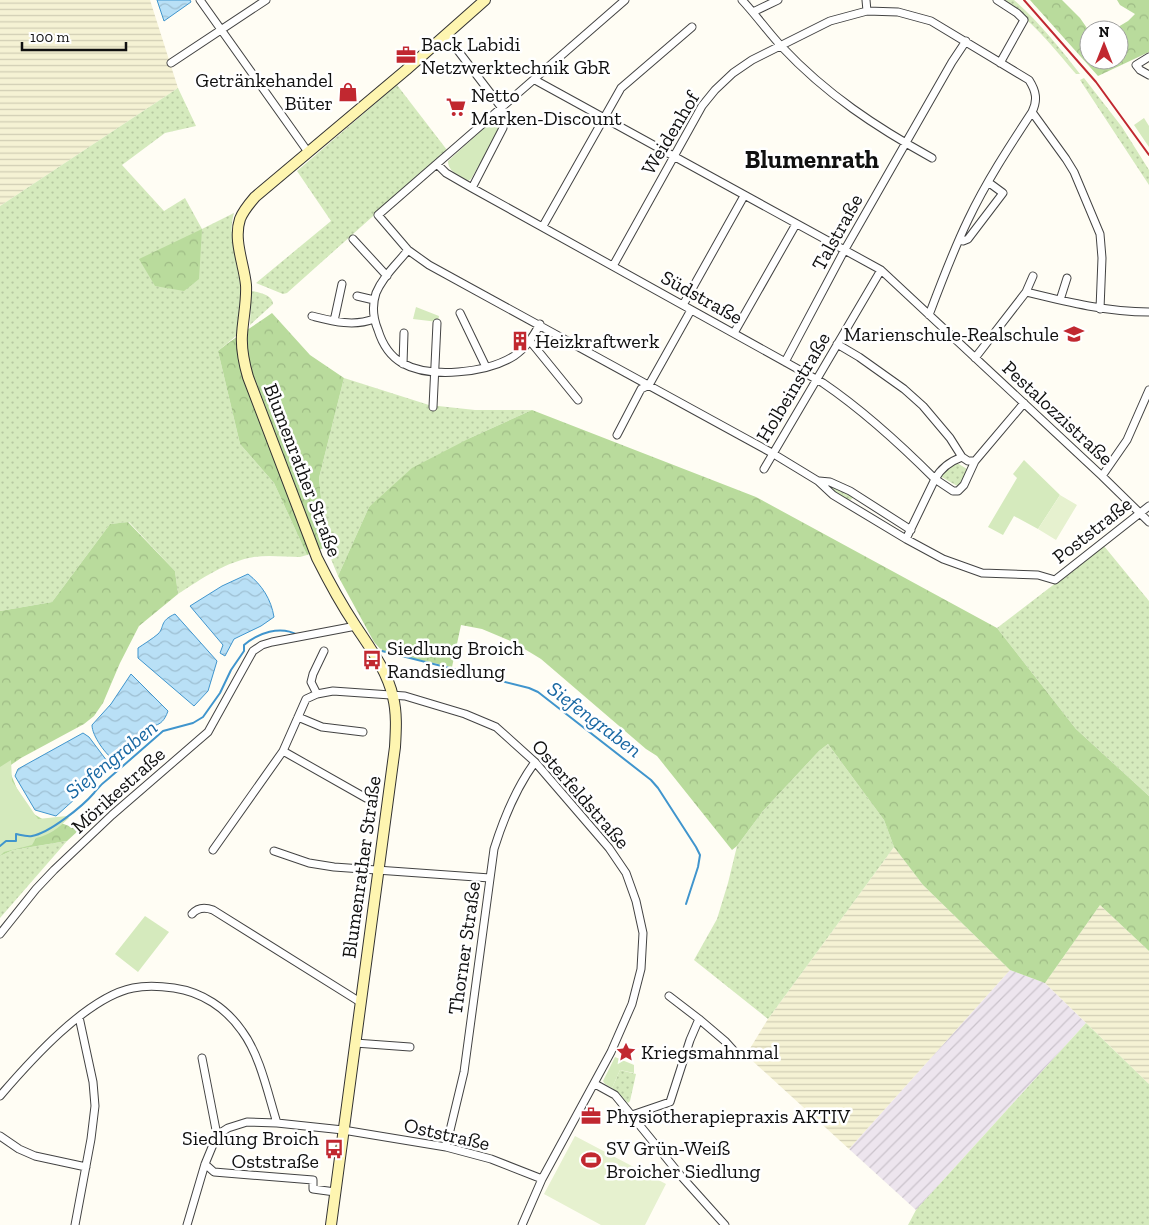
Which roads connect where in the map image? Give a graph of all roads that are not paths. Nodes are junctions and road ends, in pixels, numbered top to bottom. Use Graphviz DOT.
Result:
graph roads {
  1 [pos="200,0"];
  2 [pos="266,0"];
  3 [pos="485,0"];
  4 [pos="625,0"];
  5 [pos="742,0"];
  6 [pos="778,0"];
  7 [pos="866,0"];
  8 [pos="997,0"];
  9 [pos="867,11"];
  10 [pos="753,12"];
  11 [pos="692,27"];
  12 [pos="220,29"];
  13 [pos="446,35"];
  14 [pos="966,41"];
  15 [pos="781,46"];
  16 [pos="1149,57"];
  17 [pos="171,63"];
  18 [pos="1000,63"];
  19 [pos="1149,75"];
  20 [pos="535,80"];
  21 [pos="501,107"];
  22 [pos="1032,112"];
  23 [pos="604,118"];
  24 [pos="906,144"];
  25 [pos="308,152"];
  26 [pos="673,156"];
  27 [pos="932,158"];
  28 [pos="438,165"];
  29 [pos="988,182"];
  30 [pos="472,188"];
  31 [pos="744,196"];
  32 [pos="796,224"];
  33 [pos="543,226"];
  34 [pos="352,239"];
  35 [pos="959,240"];
  36 [pos="408,250"];
  37 [pos="844,250"];
  38 [pos="613,266"];
  39 [pos="881,270"];
  40 [pos="387,276"];
  41 [pos="1033,276"];
  42 [pos="1066,278"];
  43 [pos="342,284"];
  44 [pos="1026,292"];
  45 [pos="357,296"];
  46 [pos="374,300"];
  47 [pos="1060,300"];
  48 [pos="683,305"];
  49 [pos="1100,309"];
  50 [pos="691,310"];
  51 [pos="1149,312"];
  52 [pos="460,313"];
  53 [pos="929,315"];
  54 [pos="312,316"];
  55 [pos="374,320"];
  56 [pos="334,321"];
  57 [pos="437,323"];
  58 [pos="540,324"];
  59 [pos="404,333"];
  60 [pos="734,333"];
  61 [pos="530,341"];
  62 [pos="837,344"];
  63 [pos="975,358"];
  64 [pos="784,362"];
  65 [pos="403,364"];
  66 [pos="486,368"];
  67 [pos="436,372"];
  68 [pos="816,379"];
  69 [pos="649,385"];
  70 [pos="1149,390"];
  71 [pos="578,400"];
  72 [pos="1024,403"];
  73 [pos="433,407"];
  74 [pos="617,435"];
  75 [pos="772,453"];
  76 [pos="962,457"];
  77 [pos="975,461"];
  78 [pos="764,469"];
  79 [pos="1102,476"];
  80 [pos="935,479"];
  81 [pos="818,481"];
  82 [pos="1149,506"];
  83 [pos="1139,513"];
  84 [pos="1149,522"];
  85 [pos="911,530"];
  86 [pos="906,539"];
  87 [pos="356,626"];
  88 [pos="324,651"];
  89 [pos="317,694"];
  90 [pos="393,695"];
  91 [pos="298,717"];
  92 [pos="363,732"];
  93 [pos="283,751"];
  94 [pos="535,762"];
  95 [pos="366,798"];
  96 [pos="213,850"];
  97 [pos="274,852"];
  98 [pos="379,870"];
  99 [pos="490,878"];
  100 [pos="192,914"];
  101 [pos="0,934"];
  102 [pos="669,996"];
  103 [pos="360,1002"];
  104 [pos="79,1017"];
  105 [pos="699,1019"];
  106 [pos="355,1043"];
  107 [pos="410,1047"];
  108 [pos="735,1052"];
  109 [pos="202,1058"];
  110 [pos="595,1084"];
  111 [pos="0,1096"];
  112 [pos="632,1114"];
  113 [pos="277,1123"];
  114 [pos="343,1130"];
  115 [pos="0,1136"];
  116 [pos="217,1136"];
  117 [pos="446,1147"];
  118 [pos="205,1164"];
  119 [pos="86,1167"];
  120 [pos="542,1179"];
  121 [pos="335,1192"];
  122 [pos="75,1225"];
  123 [pos="187,1225"];
  124 [pos="331,1225"];
  125 [pos="522,1225"];
  126 [pos="725,1225"];
  1 -- 12 [label="street"];
  2 -- 12 [label="street"];
  3 -- 13 [label="street, Blumenrather Straße"];
  4 -- 20 [label="street"];
  5 -- 10 [label="street"];
  6 -- 10 [label="street"];
  7 -- 9 [label="street"];
  8 -- 18 [label="street"];
  9 -- 14 [label="street, Weidenhof"];
  9 -- 15 [label="street, Weidenhof"];
  10 -- 15 [label="street"];
  11 -- 23 [label="street"];
  12 -- 17 [label="street"];
  12 -- 25 [label="street"];
  13 -- 21 [label="street"];
  13 -- 25 [label="street, Blumenrather Straße"];
  14 -- 18 [label="street, Weidenhof"];
  14 -- 24 [label="street, Talstraße"];
  15 -- 24 [label="street"];
  15 -- 26 [label="street, Weidenhof"];
  16 -- 19 [label="street"];
  18 -- 22 [label="street, Weidenhof"];
  20 -- 21 [label="street"];
  20 -- 23 [label="street, Pestalozzistraße"];
  21 -- 28 [label="street"];
  21 -- 30 [label="street"];
  22 -- 29 [label="street"];
  22 -- 49 [label="street"];
  23 -- 26 [label="street, Pestalozzistraße"];
  23 -- 33 [label="street"];
  24 -- 27 [label="street"];
  24 -- 37 [label="street, Talstraße"];
  25 -- 87 [label="street, Blumenrather Straße"];
  26 -- 31 [label="street, Pestalozzistraße"];
  26 -- 38 [label="street, Weidenhof"];
  28 -- 30 [label="street, Südstraße"];
  28 -- 36 [label="street"];
  29 -- 35 [label="street"];
  29 -- 35 [label="street"];
  30 -- 33 [label="street, Südstraße"];
  31 -- 32 [label="street, Pestalozzistraße"];
  31 -- 48 [label="street"];
  32 -- 37 [label="street, Pestalozzistraße"];
  32 -- 60 [label="street"];
  33 -- 38 [label="street, Südstraße"];
  34 -- 40 [label="street"];
  35 -- 53 [label="street"];
  36 -- 40 [label="street"];
  36 -- 58 [label="street"];
  37 -- 39 [label="street, Pestalozzistraße"];
  37 -- 64 [label="street, Talstraße"];
  38 -- 48 [label="street, Südstraße"];
  39 -- 53 [label="street, Pestalozzistraße"];
  39 -- 62 [label="street, Holbeinstraße"];
  40 -- 46 [label="street"];
  41 -- 44 [label="street"];
  42 -- 47 [label="street"];
  43 -- 56 [label="street"];
  44 -- 47 [label="street"];
  44 -- 63 [label="street"];
  45 -- 46 [label="street"];
  46 -- 55 [label="street"];
  47 -- 49 [label="street"];
  48 -- 50 [label="street, Südstraße"];
  49 -- 51 [label="street"];
  50 -- 60 [label="street, Südstraße"];
  50 -- 69 [label="street"];
  52 -- 66 [label="street"];
  53 -- 63 [label="street, Pestalozzistraße"];
  54 -- 56 [label="street"];
  55 -- 56 [label="street"];
  55 -- 65 [label="street"];
  57 -- 67 [label="street"];
  58 -- 61 [label="street"];
  58 -- 69 [label="street"];
  59 -- 65 [label="street"];
  60 -- 64 [label="street, Südstraße"];
  61 -- 66 [label="street"];
  61 -- 71 [label="street"];
  62 -- 68 [label="street, Holbeinstraße"];
  62 -- 76 [label="street"];
  63 -- 72 [label="street, Pestalozzistraße"];
  64 -- 68 [label="street, Südstraße"];
  65 -- 67 [label="street"];
  66 -- 67 [label="street"];
  67 -- 73 [label="street"];
  68 -- 75 [label="street, Holbeinstraße"];
  68 -- 80 [label="street, Südstraße"];
  69 -- 74 [label="street"];
  69 -- 75 [label="street"];
  70 -- 79 [label="street"];
  72 -- 77 [label="street"];
  72 -- 79 [label="street, Pestalozzistraße"];
  75 -- 78 [label="street, Holbeinstraße"];
  75 -- 81 [label="street"];
  76 -- 77 [label="street"];
  76 -- 80 [label="street"];
  77 -- 80 [label="street, Südstraße"];
  79 -- 83 [label="street, Pestalozzistraße"];
  80 -- 85 [label="street"];
  81 -- 85 [label="street"];
  81 -- 86 [label="street"];
  82 -- 83 [label="street, Poststraße"];
  83 -- 84 [label="street, Pestalozzistraße"];
  83 -- 86 [label="street, Poststraße"];
  85 -- 86 [label="street"];
  87 -- 90 [label="street, Blumenrather Straße"];
  87 -- 101 [label="street, Mörikestraße"];
  88 -- 89 [label="street"];
  89 -- 90 [label="street, Osterfeldstraße"];
  89 -- 91 [label="street"];
  90 -- 94 [label="street, Osterfeldstraße"];
  90 -- 98 [label="street, Blumenrather Straße"];
  91 -- 92 [label="street"];
  91 -- 93 [label="street"];
  93 -- 95 [label="street"];
  93 -- 96 [label="street"];
  94 -- 99 [label="street, Thorner Straße"];
  94 -- 110 [label="street, Osterfeldstraße"];
  97 -- 98 [label="street"];
  98 -- 99 [label="street"];
  98 -- 103 [label="street, Blumenrather Straße"];
  99 -- 117 [label="street, Thorner Straße"];
  100 -- 103 [label="street"];
  102 -- 105 [label="street"];
  103 -- 106 [label="street, Blumenrather Straße"];
  104 -- 111 [label="street"];
  104 -- 113 [label="street"];
  104 -- 119 [label="street"];
  105 -- 108 [label="street"];
  105 -- 112 [label="street"];
  106 -- 107 [label="street"];
  106 -- 114 [label="street, Blumenrather Straße"];
  109 -- 116 [label="street"];
  110 -- 112 [label="street"];
  110 -- 120 [label="street, Osterfeldstraße"];
  112 -- 126 [label="street"];
  113 -- 114 [label="street, Oststraße"];
  113 -- 116 [label="street, Oststraße"];
  114 -- 117 [label="street, Oststraße"];
  114 -- 121 [label="street, Blumenrather Straße"];
  115 -- 119 [label="street"];
  116 -- 118 [label="street"];
  117 -- 120 [label="street, Oststraße"];
  118 -- 121 [label="street"];
  118 -- 123 [label="street"];
  119 -- 122 [label="street"];
  120 -- 125 [label="street, Osterfeldstraße"];
  121 -- 124 [label="street, Blumenrather Straße"];
}
